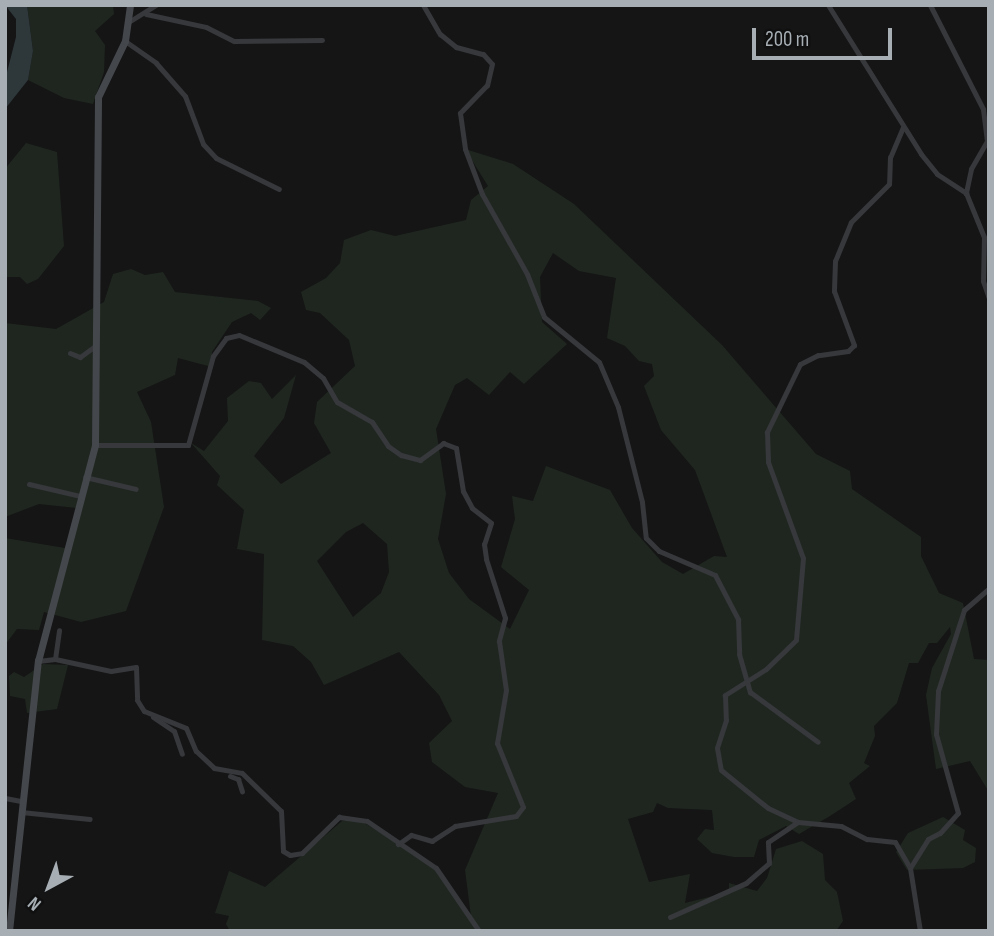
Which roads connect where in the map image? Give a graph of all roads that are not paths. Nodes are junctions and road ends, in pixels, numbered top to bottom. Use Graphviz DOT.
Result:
graph roads {
  1 [pos="130,5"];
  2 [pos="156,5"];
  3 [pos="423,5"];
  4 [pos="828,5"];
  5 [pos="930,5"];
  6 [pos="146,14"];
  7 [pos="130,21"];
  8 [pos="322,40"];
  9 [pos="125,41"];
  10 [pos="903,127"];
  11 [pos="279,189"];
  12 [pos="966,192"];
  13 [pos="989,298"];
  14 [pos="95,346"];
  15 [pos="70,353"];
  16 [pos="95,444"];
  17 [pos="85,477"];
  18 [pos="29,484"];
  19 [pos="136,489"];
  20 [pos="80,496"];
  21 [pos="989,588"];
  22 [pos="59,630"];
  23 [pos="55,659"];
  24 [pos="38,661"];
  25 [pos="747,678"];
  26 [pos="144,711"];
  27 [pos="818,742"];
  28 [pos="182,754"];
  29 [pos="223,774"];
  30 [pos="242,790"];
  31 [pos="5,798"];
  32 [pos="21,801"];
  33 [pos="21,812"];
  34 [pos="90,819"];
  35 [pos="798,822"];
  36 [pos="398,844"];
  37 [pos="910,868"];
  38 [pos="670,917"];
  39 [pos="9,931"];
  40 [pos="479,931"];
  41 [pos="920,931"];
  1 -- 7 [label="street"];
  2 -- 6 [label="street"];
  3 -- 25 [label="street"];
  4 -- 10 [label="street"];
  5 -- 12 [label="street"];
  6 -- 7 [label="street"];
  6 -- 8 [label="street"];
  7 -- 9 [label="street"];
  9 -- 11 [label="street"];
  9 -- 14 [label="street"];
  10 -- 12 [label="street"];
  10 -- 25 [label="street"];
  12 -- 13 [label="street"];
  14 -- 15 [label="street"];
  14 -- 16 [label="street"];
  16 -- 17 [label="street"];
  16 -- 36 [label="street"];
  17 -- 19 [label="street"];
  17 -- 20 [label="street"];
  18 -- 20 [label="street"];
  20 -- 24 [label="street"];
  21 -- 37 [label="street"];
  22 -- 23 [label="street"];
  23 -- 24 [label="street"];
  23 -- 26 [label="street"];
  24 -- 32 [label="street"];
  25 -- 27 [label="street"];
  25 -- 35 [label="street"];
  26 -- 28 [label="street"];
  26 -- 29 [label="street"];
  29 -- 30 [label="street"];
  29 -- 36 [label="street"];
  31 -- 32 [label="street"];
  32 -- 33 [label="street"];
  33 -- 34 [label="street"];
  33 -- 39 [label="street"];
  35 -- 37 [label="street"];
  35 -- 38 [label="street"];
  36 -- 40 [label="street"];
  37 -- 41 [label="street"];
}
